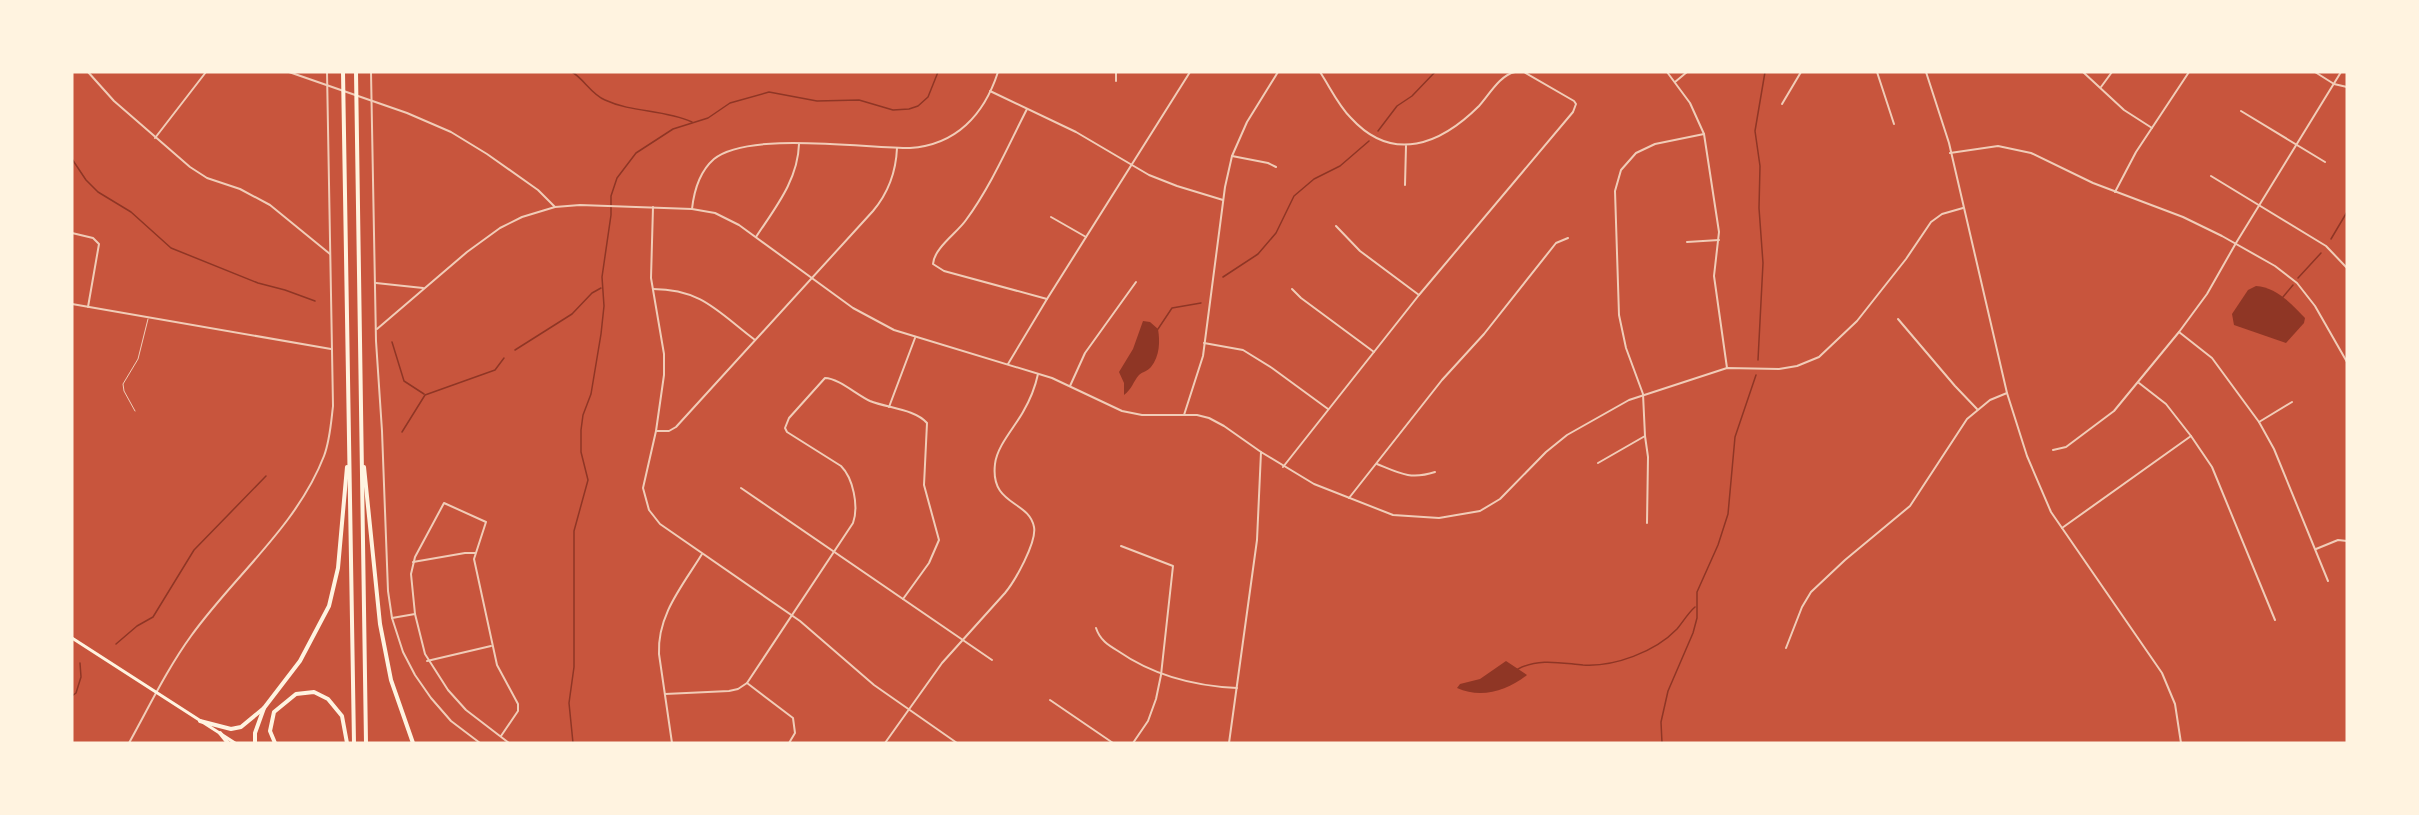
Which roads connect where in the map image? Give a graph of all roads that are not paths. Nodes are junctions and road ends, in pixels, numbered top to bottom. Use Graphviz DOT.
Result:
graph roads {
  1 [pos="88,72"];
  2 [pos="206,72"];
  3 [pos="290,72"];
  4 [pos="327,72"];
  5 [pos="343,72"];
  6 [pos="356,72"];
  7 [pos="371,72"];
  8 [pos="998,72"];
  9 [pos="1116,72"];
  10 [pos="1190,72"];
  11 [pos="1278,72"];
  12 [pos="1320,72"];
  13 [pos="1515,72"];
  14 [pos="1524,72"];
  15 [pos="1667,72"];
  16 [pos="1687,72"];
  17 [pos="1801,72"];
  18 [pos="1877,72"];
  19 [pos="1926,72"];
  20 [pos="2083,72"];
  21 [pos="2112,72"];
  22 [pos="2189,72"];
  23 [pos="2315,72"];
  24 [pos="2341,72"];
  25 [pos="1116,81"];
  26 [pos="1675,82"];
  27 [pos="2334,84"];
  28 [pos="2347,87"];
  29 [pos="2101,88"];
  30 [pos="990,90"];
  31 [pos="1782,104"];
  32 [pos="1027,109"];
  33 [pos="2241,111"];
  34 [pos="1894,124"];
  35 [pos="2152,128"];
  36 [pos="1704,134"];
  37 [pos="155,138"];
  38 [pos="799,144"];
  39 [pos="2296,144"];
  40 [pos="1406,146"];
  41 [pos="897,148"];
  42 [pos="1950,153"];
  43 [pos="1232,156"];
  44 [pos="2325,162"];
  45 [pos="1131,165"];
  46 [pos="1276,167"];
  47 [pos="2211,176"];
  48 [pos="1405,185"];
  49 [pos="2115,192"];
  50 [pos="1223,200"];
  51 [pos="2259,205"];
  52 [pos="555,207"];
  53 [pos="653,207"];
  54 [pos="1963,208"];
  55 [pos="692,209"];
  56 [pos="1051,217"];
  57 [pos="1336,226"];
  58 [pos="72,233"];
  59 [pos="756,237"];
  60 [pos="1086,237"];
  61 [pos="1568,238"];
  62 [pos="1719,240"];
  63 [pos="1688,242"];
  64 [pos="2236,243"];
  65 [pos="330,254"];
  66 [pos="2347,268"];
  67 [pos="811,279"];
  68 [pos="1136,282"];
  69 [pos="376,283"];
  70 [pos="423,288"];
  71 [pos="652,289"];
  72 [pos="1292,289"];
  73 [pos="1419,295"];
  74 [pos="1047,299"];
  75 [pos="72,304"];
  76 [pos="88,307"];
  77 [pos="148,318"];
  78 [pos="1898,319"];
  79 [pos="376,329"];
  80 [pos="2179,332"];
  81 [pos="915,338"];
  82 [pos="755,340"];
  83 [pos="1204,343"];
  84 [pos="331,349"];
  85 [pos="1374,352"];
  86 [pos="2347,362"];
  87 [pos="1008,364"];
  88 [pos="1727,368"];
  89 [pos="1038,374"];
  90 [pos="2139,383"];
  91 [pos="1070,386"];
  92 [pos="2007,393"];
  93 [pos="1643,394"];
  94 [pos="2292,402"];
  95 [pos="889,407"];
  96 [pos="1328,409"];
  97 [pos="1977,409"];
  98 [pos="135,411"];
  99 [pos="1184,415"];
  100 [pos="2259,422"];
  101 [pos="656,431"];
  102 [pos="1645,436"];
  103 [pos="2191,436"];
  104 [pos="362,444"];
  105 [pos="349,448"];
  106 [pos="2053,450"];
  107 [pos="1261,453"];
  108 [pos="1598,463"];
  109 [pos="1377,464"];
  110 [pos="1283,466"];
  111 [pos="1435,472"];
  112 [pos="741,488"];
  113 [pos="1349,498"];
  114 [pos="1647,523"];
  115 [pos="2062,528"];
  116 [pos="2347,541"];
  117 [pos="1121,546"];
  118 [pos="2316,549"];
  119 [pos="834,552"];
  120 [pos="475,553"];
  121 [pos="703,553"];
  122 [pos="413,562"];
  123 [pos="2328,581"];
  124 [pos="903,599"];
  125 [pos="415,614"];
  126 [pos="792,615"];
  127 [pos="392,618"];
  128 [pos="2275,620"];
  129 [pos="1096,628"];
  130 [pos="72,638"];
  131 [pos="963,640"];
  132 [pos="491,646"];
  133 [pos="1786,648"];
  134 [pos="992,660"];
  135 [pos="427,661"];
  136 [pos="1161,675"];
  137 [pos="747,683"];
  138 [pos="1237,688"];
  139 [pos="157,692"];
  140 [pos="665,693"];
  141 [pos="1050,700"];
  142 [pos="264,708"];
  143 [pos="909,709"];
  144 [pos="200,720"];
  145 [pos="220,733"];
  146 [pos="501,736"];
  147 [pos="129,743"];
  148 [pos="228,743"];
  149 [pos="235,743"];
  150 [pos="255,743"];
  151 [pos="275,743"];
  152 [pos="347,743"];
  153 [pos="354,743"];
  154 [pos="366,743"];
  155 [pos="413,743"];
  156 [pos="480,743"];
  157 [pos="509,743"];
  158 [pos="672,743"];
  159 [pos="789,743"];
  160 [pos="885,743"];
  161 [pos="957,743"];
  162 [pos="1113,743"];
  163 [pos="1133,743"];
  164 [pos="1229,743"];
  165 [pos="2181,743"];
  1 -- 37 [label="street"];
  2 -- 37 [label="street"];
  3 -- 52 [label="street"];
  4 -- 65 [label="street"];
  5 -- 105 [label="highway"];
  6 -- 104 [label="highway"];
  7 -- 69 [label="street"];
  8 -- 30 [label="street"];
  9 -- 25 [label="street"];
  10 -- 45 [label="street"];
  11 -- 43 [label="street"];
  12 -- 40 [label="street"];
  13 -- 40 [label="street"];
  14 -- 73 [label="street"];
  15 -- 26 [label="street"];
  16 -- 26 [label="street"];
  17 -- 31 [label="street"];
  18 -- 34 [label="street"];
  19 -- 42 [label="street"];
  20 -- 29 [label="street"];
  21 -- 29 [label="street"];
  22 -- 35 [label="street"];
  23 -- 27 [label="street"];
  24 -- 27 [label="street"];
  26 -- 36 [label="street"];
  27 -- 28 [label="street"];
  27 -- 39 [label="street"];
  29 -- 35 [label="street"];
  30 -- 32 [label="street"];
  30 -- 41 [label="street"];
  32 -- 45 [label="street"];
  32 -- 74 [label="street"];
  33 -- 39 [label="street"];
  35 -- 49 [label="street"];
  36 -- 62 [label="street"];
  36 -- 93 [label="street"];
  37 -- 65 [label="street"];
  38 -- 41 [label="street"];
  38 -- 55 [label="street"];
  38 -- 59 [label="street"];
  39 -- 44 [label="street"];
  39 -- 51 [label="street"];
  40 -- 48 [label="street"];
  41 -- 67 [label="street"];
  42 -- 49 [label="street"];
  42 -- 54 [label="street"];
  43 -- 46 [label="street"];
  43 -- 50 [label="street"];
  45 -- 50 [label="street"];
  45 -- 60 [label="street"];
  47 -- 51 [label="street"];
  49 -- 64 [label="street"];
  50 -- 83 [label="street"];
  51 -- 64 [label="street"];
  51 -- 66 [label="street"];
  52 -- 53 [label="street"];
  52 -- 70 [label="street"];
  53 -- 55 [label="street"];
  53 -- 71 [label="street"];
  54 -- 88 [label="street"];
  54 -- 92 [label="street"];
  55 -- 59 [label="street"];
  56 -- 60 [label="street"];
  57 -- 73 [label="street"];
  58 -- 76 [label="street"];
  59 -- 67 [label="street"];
  60 -- 74 [label="street"];
  61 -- 109 [label="street"];
  62 -- 63 [label="street"];
  62 -- 88 [label="street"];
  64 -- 80 [label="street"];
  64 -- 86 [label="street"];
  65 -- 84 [label="street"];
  67 -- 81 [label="street"];
  67 -- 82 [label="street"];
  68 -- 91 [label="street"];
  69 -- 70 [label="street"];
  69 -- 79 [label="street"];
  70 -- 79 [label="street"];
  71 -- 82 [label="street"];
  71 -- 101 [label="street"];
  72 -- 85 [label="street"];
  73 -- 85 [label="street"];
  74 -- 87 [label="street"];
  75 -- 76 [label="street"];
  76 -- 77 [label="street"];
  77 -- 84 [label="street"];
  77 -- 98 [label="lane"];
  78 -- 97 [label="street"];
  79 -- 127 [label="street"];
  80 -- 90 [label="street"];
  80 -- 100 [label="street"];
  81 -- 87 [label="street"];
  81 -- 95 [label="street"];
  82 -- 101 [label="street"];
  83 -- 96 [label="street"];
  83 -- 99 [label="street"];
  84 -- 139 [label="street"];
  85 -- 96 [label="street"];
  87 -- 89 [label="street"];
  88 -- 93 [label="street"];
  89 -- 91 [label="street"];
  89 -- 131 [label="street"];
  90 -- 103 [label="street"];
  90 -- 106 [label="street"];
  91 -- 99 [label="street"];
  92 -- 97 [label="street"];
  92 -- 115 [label="street"];
  93 -- 102 [label="street"];
  93 -- 113 [label="street"];
  94 -- 100 [label="street"];
  95 -- 119 [label="street"];
  95 -- 124 [label="street"];
  96 -- 110 [label="street"];
  97 -- 133 [label="street"];
  99 -- 107 [label="street"];
  100 -- 118 [label="street"];
  101 -- 121 [label="street"];
  102 -- 108 [label="street"];
  102 -- 114 [label="street"];
  103 -- 115 [label="street"];
  103 -- 128 [label="street"];
  104 -- 154 [label="highway"];
  104 -- 155 [label="highway"];
  105 -- 142 [label="highway"];
  105 -- 153 [label="highway"];
  107 -- 110 [label="street"];
  107 -- 138 [label="street"];
  109 -- 111 [label="street"];
  109 -- 113 [label="street"];
  110 -- 113 [label="street"];
  112 -- 119 [label="street"];
  115 -- 165 [label="street"];
  116 -- 118 [label="street"];
  117 -- 136 [label="street"];
  118 -- 123 [label="street"];
  119 -- 124 [label="street"];
  119 -- 126 [label="street"];
  120 -- 122 [label="street"];
  120 -- 122 [label="street"];
  120 -- 132 [label="street"];
  121 -- 126 [label="street"];
  121 -- 140 [label="street"];
  122 -- 125 [label="street"];
  124 -- 131 [label="street"];
  125 -- 127 [label="street"];
  125 -- 135 [label="street"];
  126 -- 137 [label="street"];
  126 -- 143 [label="street"];
  127 -- 156 [label="street"];
  129 -- 136 [label="street"];
  130 -- 139 [label="main road"];
  131 -- 134 [label="street"];
  131 -- 143 [label="street"];
  132 -- 135 [label="street"];
  132 -- 146 [label="street"];
  135 -- 146 [label="street"];
  136 -- 138 [label="street"];
  136 -- 163 [label="street"];
  137 -- 140 [label="street"];
  137 -- 159 [label="street"];
  138 -- 164 [label="street"];
  139 -- 144 [label="main road"];
  139 -- 147 [label="street"];
  140 -- 158 [label="street"];
  141 -- 162 [label="street"];
  142 -- 144 [label="highway"];
  142 -- 150 [label="highway"];
  143 -- 160 [label="street"];
  143 -- 161 [label="street"];
  144 -- 145 [label="main road"];
  145 -- 148 [label="highway"];
  145 -- 149 [label="main road"];
  146 -- 157 [label="street"];
  151 -- 152 [label="highway"];
}
